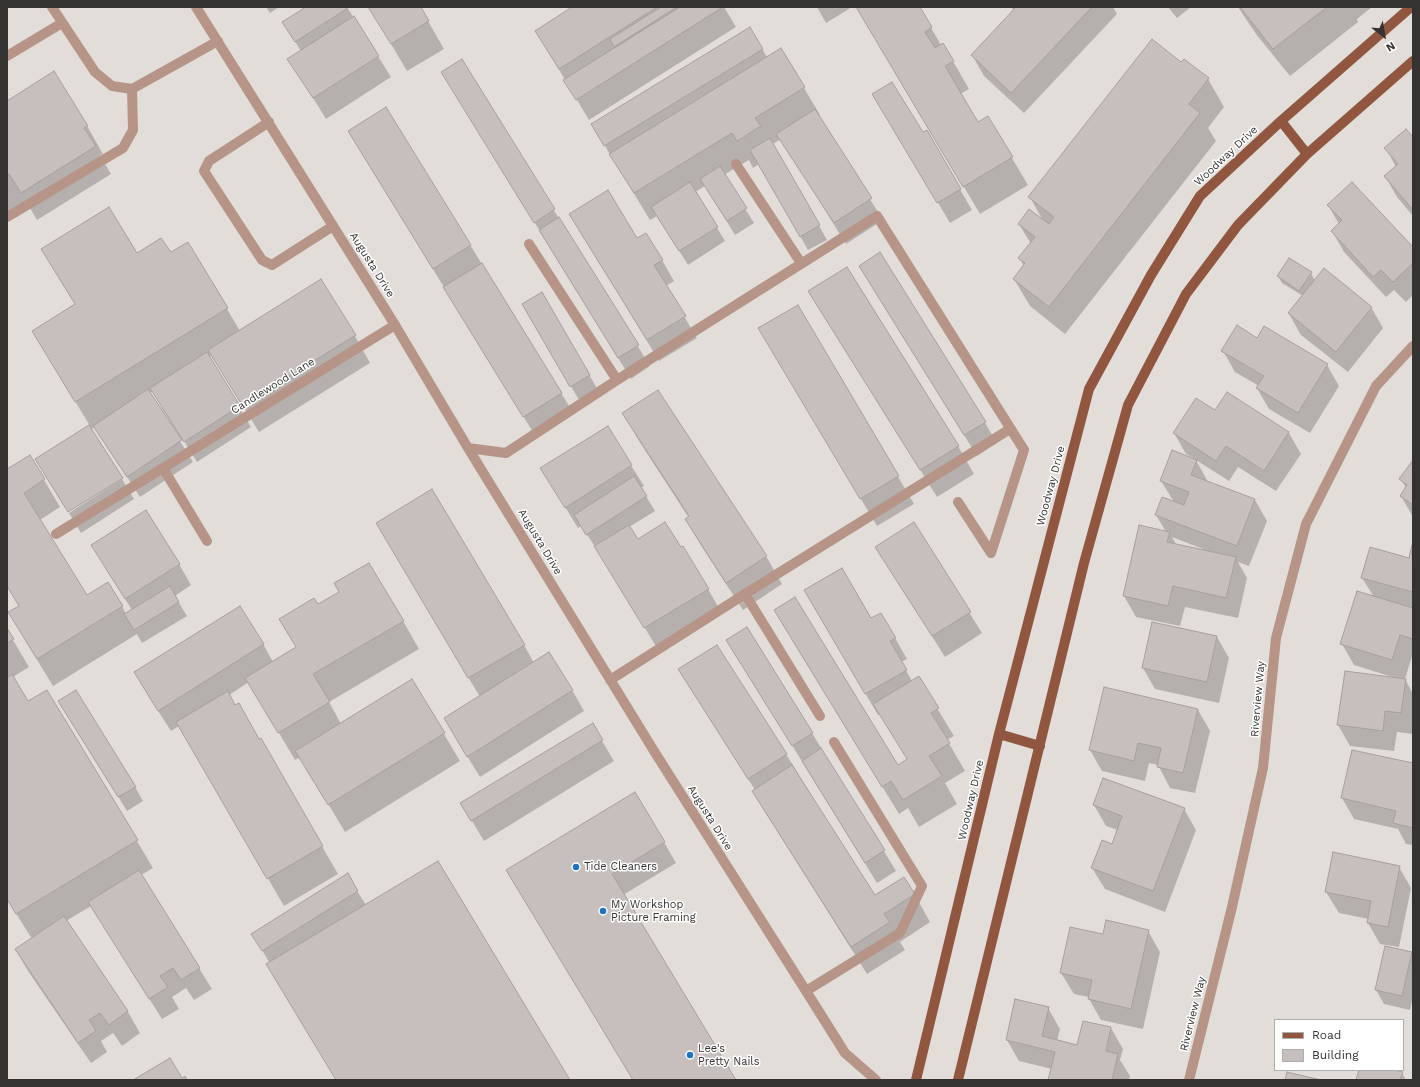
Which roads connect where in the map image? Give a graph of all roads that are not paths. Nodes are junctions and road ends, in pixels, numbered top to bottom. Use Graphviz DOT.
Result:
graph roads {
  1 [pos="52,7"];
  2 [pos="196,7"];
  3 [pos="1412,7"];
  4 [pos="62,23"];
  5 [pos="218,41"];
  6 [pos="7,56"];
  7 [pos="1413,61"];
  8 [pos="132,89"];
  9 [pos="1281,121"];
  10 [pos="269,122"];
  11 [pos="1307,154"];
  12 [pos="736,164"];
  13 [pos="7,218"];
  14 [pos="334,226"];
  15 [pos="529,244"];
  16 [pos="802,263"];
  17 [pos="395,325"];
  18 [pos="1413,346"];
  19 [pos="617,380"];
  20 [pos="1010,429"];
  21 [pos="468,448"];
  22 [pos="163,468"];
  23 [pos="958,502"];
  24 [pos="56,534"];
  25 [pos="207,541"];
  26 [pos="745,594"];
  27 [pos="610,680"];
  28 [pos="820,716"];
  29 [pos="999,734"];
  30 [pos="834,742"];
  31 [pos="1040,746"];
  32 [pos="806,991"];
  33 [pos="876,1080"];
  34 [pos="916,1080"];
  35 [pos="958,1080"];
  36 [pos="1188,1080"];
  1 -- 4 [label="street"];
  2 -- 5 [label="street, Augusta Drive"];
  3 -- 9 [label="main road, Woodway Drive"];
  4 -- 6 [label="street"];
  4 -- 8 [label="street"];
  5 -- 8 [label="street"];
  5 -- 10 [label="street, Augusta Drive"];
  7 -- 11 [label="main road"];
  8 -- 13 [label="street"];
  9 -- 11 [label="main road"];
  9 -- 29 [label="main road, Woodway Drive"];
  10 -- 14 [label="street, Augusta Drive"];
  10 -- 14 [label="street"];
  11 -- 31 [label="main road"];
  12 -- 16 [label="street"];
  14 -- 17 [label="street, Augusta Drive"];
  15 -- 19 [label="street"];
  16 -- 19 [label="street"];
  16 -- 20 [label="street"];
  17 -- 21 [label="street, Augusta Drive"];
  17 -- 22 [label="street, Candlewood Lane"];
  18 -- 36 [label="street, Riverview Way"];
  19 -- 21 [label="street"];
  20 -- 23 [label="street"];
  20 -- 26 [label="street"];
  21 -- 27 [label="street, Augusta Drive"];
  22 -- 24 [label="street, Candlewood Lane"];
  22 -- 25 [label="street"];
  26 -- 27 [label="street"];
  26 -- 28 [label="street"];
  27 -- 32 [label="street, Augusta Drive"];
  29 -- 31 [label="main road"];
  29 -- 34 [label="main road, Woodway Drive"];
  30 -- 32 [label="street"];
  31 -- 35 [label="main road"];
  32 -- 33 [label="street, Augusta Drive"];
}
